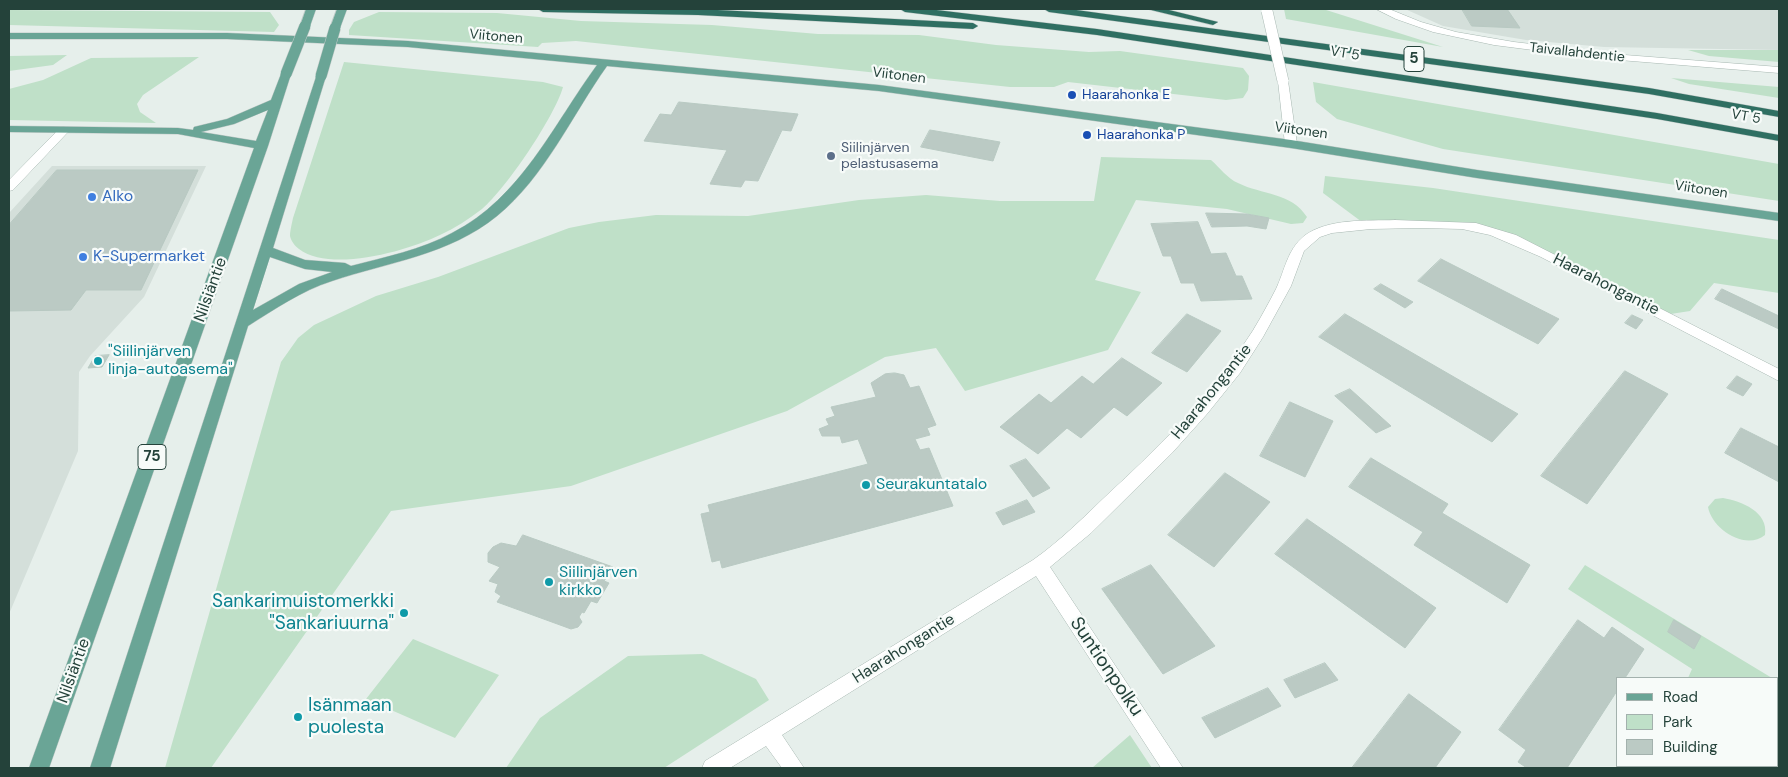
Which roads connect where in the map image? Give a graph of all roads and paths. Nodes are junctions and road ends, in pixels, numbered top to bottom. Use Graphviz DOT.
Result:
graph roads {
  1 [pos="311,9"];
  2 [pos="342,9"];
  3 [pos="543,9"];
  4 [pos="905,9"];
  5 [pos="1049,9"];
  6 [pos="1152,9"];
  7 [pos="1381,9"];
  8 [pos="1266,10"];
  9 [pos="1097,32"];
  10 [pos="9,36"];
  11 [pos="1310,44"];
  12 [pos="604,62"];
  13 [pos="1779,70"];
  14 [pos="276,102"];
  15 [pos="1779,114"];
  16 [pos="9,129"];
  17 [pos="64,130"];
  18 [pos="178,131"];
  19 [pos="1779,138"];
  20 [pos="1291,144"];
  21 [pos="262,146"];
  22 [pos="9,188"];
  23 [pos="1779,217"];
  24 [pos="267,252"];
  25 [pos="362,267"];
  26 [pos="243,323"];
  27 [pos="1779,376"];
  28 [pos="1039,565"];
  29 [pos="768,732"];
  30 [pos="716,767"];
  31 [pos="39,768"];
  32 [pos="100,768"];
  33 [pos="794,768"];
  34 [pos="1173,768"];
  1 -- 14 [label="main road, Nilsiäntie / 75, bridge"];
  2 -- 24 [label="main road, bridge"];
  3 -- 9 [label="highway"];
  4 -- 9 [label="highway, VT 5 / 5"];
  5 -- 11 [label="highway, VT 5 / 5"];
  6 -- 11 [label="highway"];
  7 -- 13 [label="street, Taivallahdentie"];
  8 -- 20 [label="street, bridge"];
  9 -- 19 [label="highway, VT 5 / 5"];
  10 -- 12 [label="main road, Viitonen"];
  11 -- 15 [label="highway, VT 5 / 5"];
  12 -- 20 [label="main road, Viitonen"];
  12 -- 25 [label="main road"];
  14 -- 18 [label="main road"];
  14 -- 21 [label="main road, Nilsiäntie / 75"];
  16 -- 17 [label="main road"];
  17 -- 18 [label="main road"];
  17 -- 22 [label="street"];
  18 -- 21 [label="main road"];
  20 -- 23 [label="main road, Viitonen"];
  21 -- 31 [label="main road, Nilsiäntie / 75"];
  24 -- 25 [label="main road"];
  24 -- 26 [label="main road"];
  25 -- 26 [label="main road"];
  26 -- 32 [label="main road"];
  27 -- 28 [label="street, Haarahongantie"];
  28 -- 29 [label="street, Haarahongantie"];
  28 -- 34 [label="street, Suntionpolku"];
  29 -- 30 [label="street, Haarahongantie"];
  29 -- 33 [label="street"];
}
